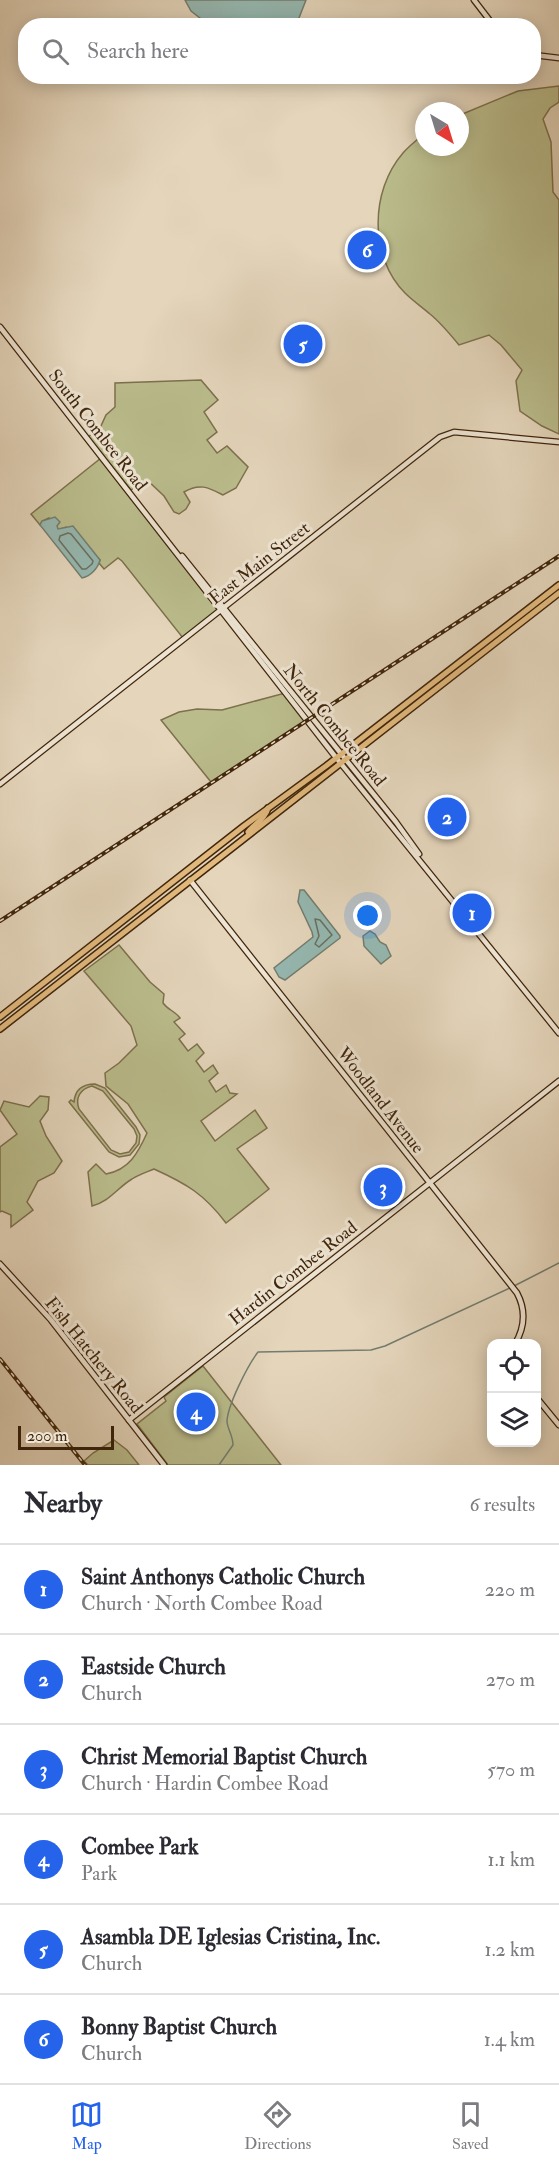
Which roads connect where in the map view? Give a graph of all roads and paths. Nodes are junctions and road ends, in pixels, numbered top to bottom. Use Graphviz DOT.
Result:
graph roads {
  1 [pos="474,0"];
  2 [pos="488,18"];
  3 [pos="541,56"];
  4 [pos="559,58"];
  5 [pos="0,327"];
  6 [pos="559,442"];
  7 [pos="559,585"];
  8 [pos="559,593"];
  9 [pos="222,609"];
  10 [pos="492,641"];
  11 [pos="450,670"];
  12 [pos="425,698"];
  13 [pos="341,759"];
  14 [pos="0,784"];
  15 [pos="268,808"];
  16 [pos="244,838"];
  17 [pos="212,852"];
  18 [pos="190,880"];
  19 [pos="164,889"];
  20 [pos="77,969"];
  21 [pos="60,970"];
  22 [pos="41,986"];
  23 [pos="55,986"];
  24 [pos="0,1017"];
  25 [pos="0,1029"];
  26 [pos="559,1033"];
  27 [pos="559,1081"];
  28 [pos="429,1183"];
  29 [pos="0,1263"];
  30 [pos="518,1339"];
  31 [pos="541,1402"];
  32 [pos="129,1420"];
  33 [pos="559,1425"];
  34 [pos="164,1465"];
  1 -- 2 [label="main road"];
  3 -- 4 [label="main road"];
  5 -- 9 [label="main road, South Combee Road"];
  6 -- 9 [label="main road, East Main Street"];
  7 -- 10 [label="main road"];
  8 -- 10 [label="main road"];
  9 -- 13 [label="main road, North Combee Road"];
  9 -- 14 [label="main road, East Main Street"];
  10 -- 11 [label="main road"];
  10 -- 12 [label="main road"];
  11 -- 12 [label="main road"];
  11 -- 13 [label="main road"];
  12 -- 13 [label="main road"];
  13 -- 15 [label="main road"];
  13 -- 16 [label="main road"];
  13 -- 26 [label="main road, North Combee Road"];
  15 -- 16 [label="main road"];
  15 -- 17 [label="main road"];
  16 -- 18 [label="main road"];
  17 -- 18 [label="main road"];
  17 -- 19 [label="main road"];
  18 -- 19 [label="main road"];
  18 -- 20 [label="main road"];
  18 -- 28 [label="main road, Woodland Avenue"];
  19 -- 21 [label="main road"];
  20 -- 21 [label="main road"];
  20 -- 23 [label="main road"];
  21 -- 22 [label="main road"];
  21 -- 23 [label="main road"];
  22 -- 23 [label="main road"];
  22 -- 24 [label="main road"];
  23 -- 25 [label="main road"];
  27 -- 28 [label="main road, Hardin Combee Road"];
  28 -- 30 [label="main road, Woodland Avenue"];
  28 -- 32 [label="main road, Hardin Combee Road"];
  29 -- 32 [label="main road, Fish Hatchery Road"];
  31 -- 33 [label="main road"];
  32 -- 34 [label="main road, Fish Hatchery Road"];
}
